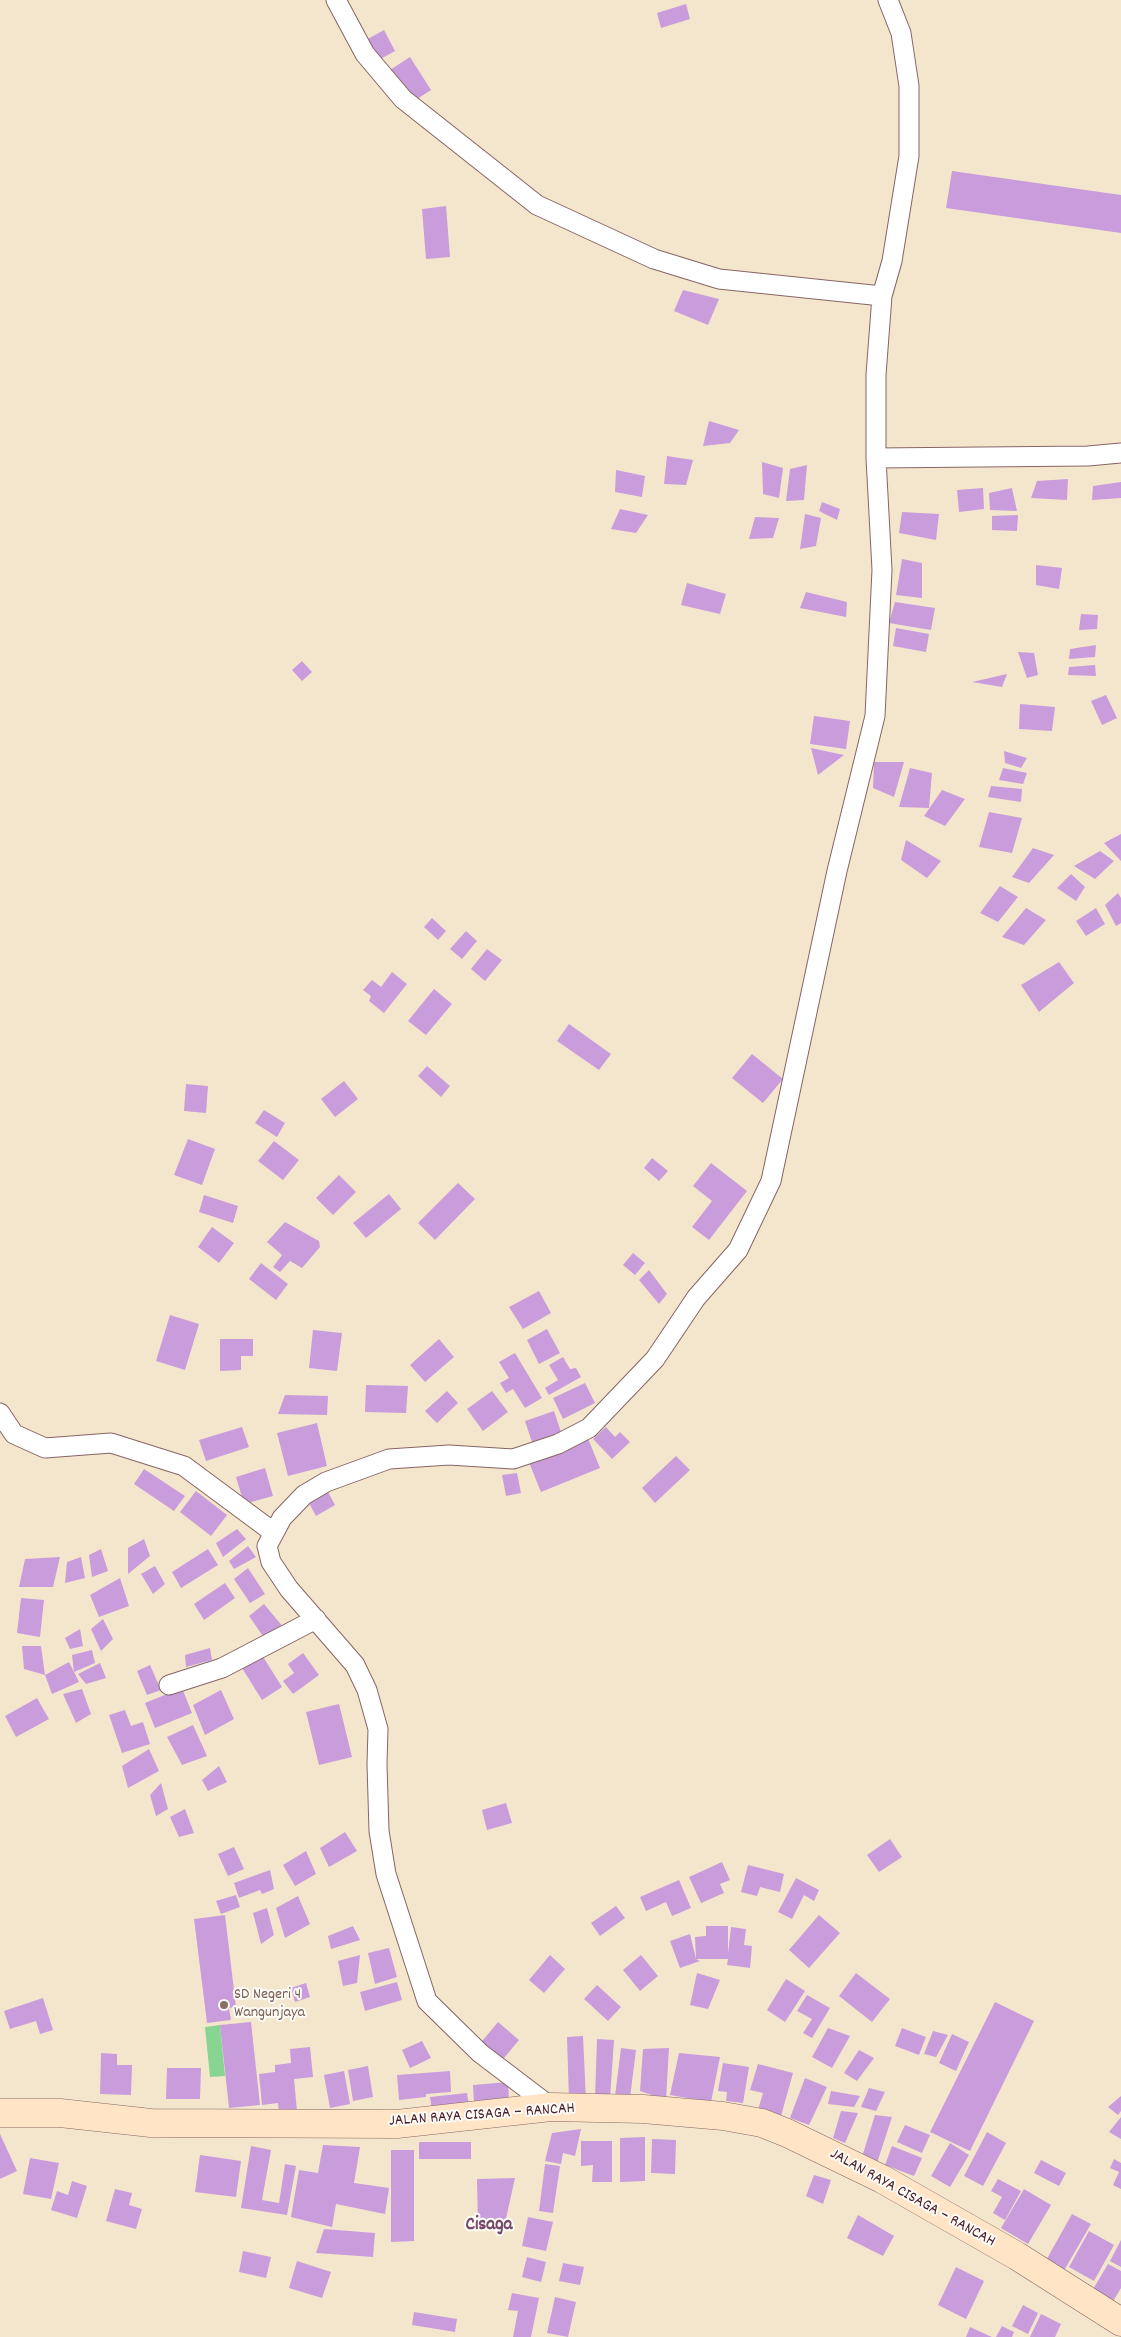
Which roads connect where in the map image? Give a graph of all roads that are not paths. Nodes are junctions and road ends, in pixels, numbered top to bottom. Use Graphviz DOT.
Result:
graph roads {
  1 [pos="336,0"];
  2 [pos="888,0"];
  3 [pos="882,296"];
  4 [pos="1121,453"];
  5 [pos="876,458"];
  6 [pos="0,1413"];
  7 [pos="273,1532"];
  8 [pos="316,1620"];
  9 [pos="169,1685"];
  10 [pos="550,2108"];
  11 [pos="0,2113"];
  12 [pos="1121,2322"];
  1 -- 3 [label="street"];
  2 -- 3 [label="street"];
  3 -- 5 [label="street"];
  4 -- 5 [label="street"];
  5 -- 7 [label="street"];
  6 -- 7 [label="street"];
  7 -- 8 [label="street"];
  8 -- 9 [label="street"];
  8 -- 10 [label="street"];
  10 -- 11 [label="main road, JALAN RAYA CISAGA – RANCAH"];
  10 -- 12 [label="main road, JALAN RAYA CISAGA – RANCAH"];
}
